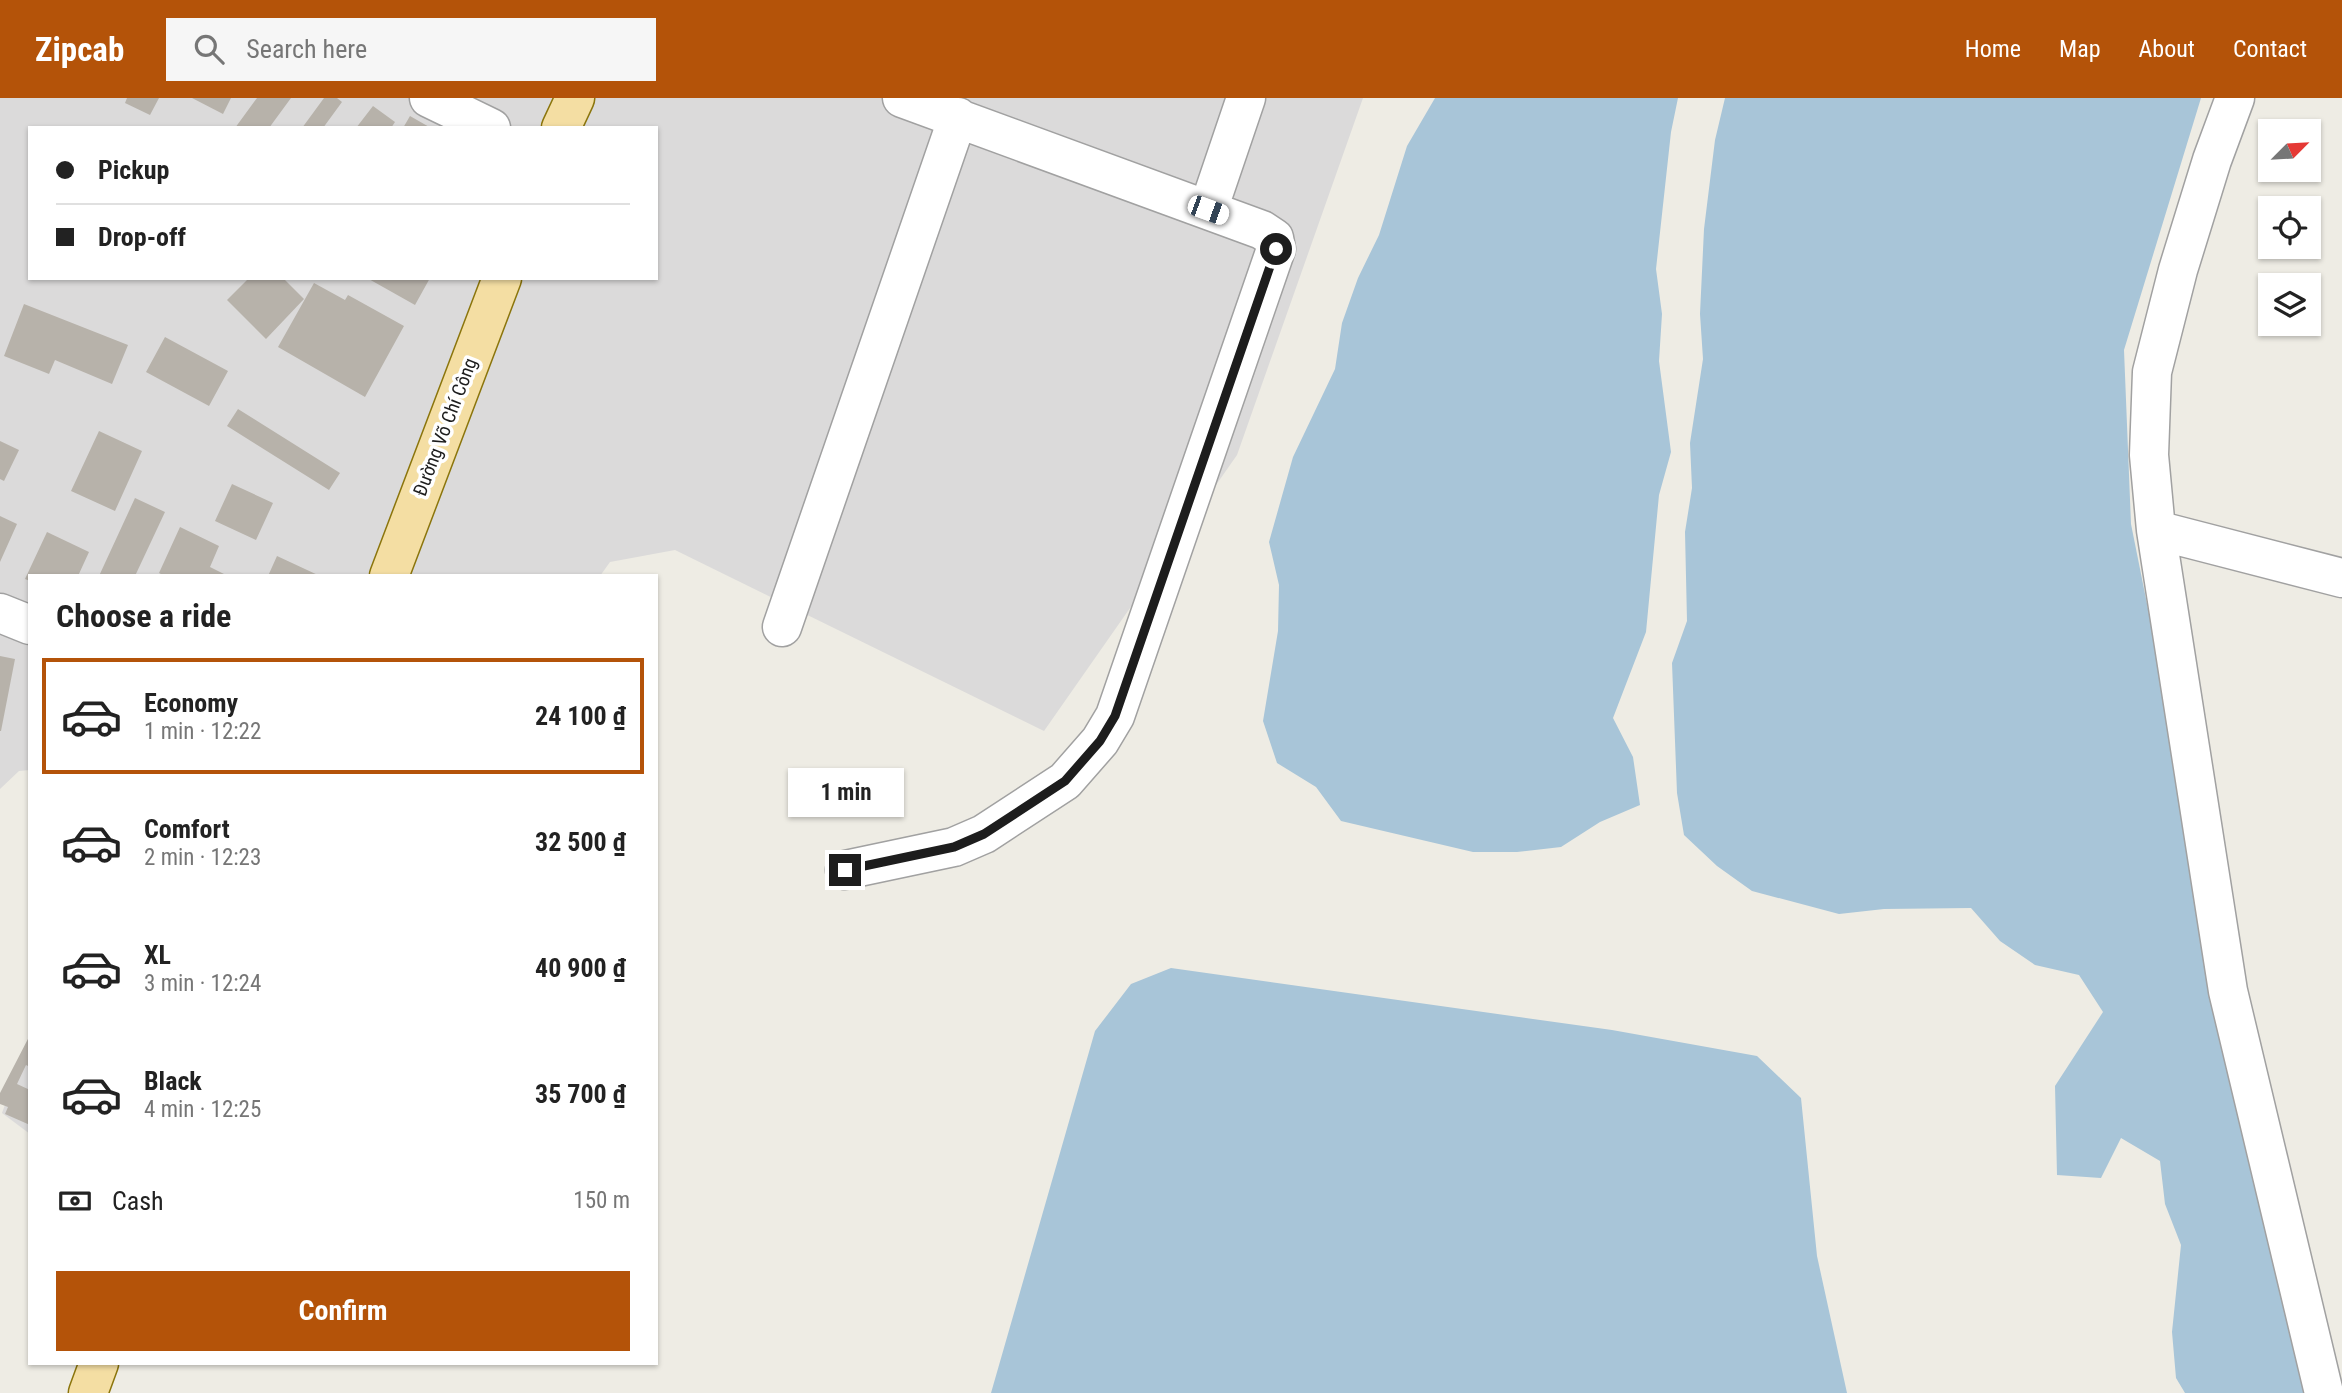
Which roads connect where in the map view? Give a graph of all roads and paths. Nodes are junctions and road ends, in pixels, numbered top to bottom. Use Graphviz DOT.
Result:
graph roads {
  1 [pos="429,98"];
  2 [pos="575,98"];
  3 [pos="902,98"];
  4 [pos="1246,98"];
  5 [pos="2235,98"];
  6 [pos="981,114"];
  7 [pos="487,126"];
  8 [pos="562,126"];
  9 [pos="1208,210"];
  10 [pos="501,280"];
  11 [pos="2155,530"];
  12 [pos="390,574"];
  13 [pos="2342,578"];
  14 [pos="0,613"];
  15 [pos="28,624"];
  16 [pos="782,627"];
  17 [pos="845,870"];
  18 [pos="98,1365"];
  19 [pos="88,1393"];
  20 [pos="2324,1393"];
  1 -- 7 [label="street"];
  2 -- 8 [label="main road"];
  3 -- 6 [label="street"];
  4 -- 9 [label="street"];
  5 -- 11 [label="street"];
  6 -- 9 [label="street"];
  6 -- 16 [label="street"];
  9 -- 17 [label="street"];
  10 -- 12 [label="main road, Đường Võ Chí Công"];
  11 -- 13 [label="street"];
  11 -- 20 [label="street"];
  14 -- 15 [label="street"];
  18 -- 19 [label="main road"];
}
